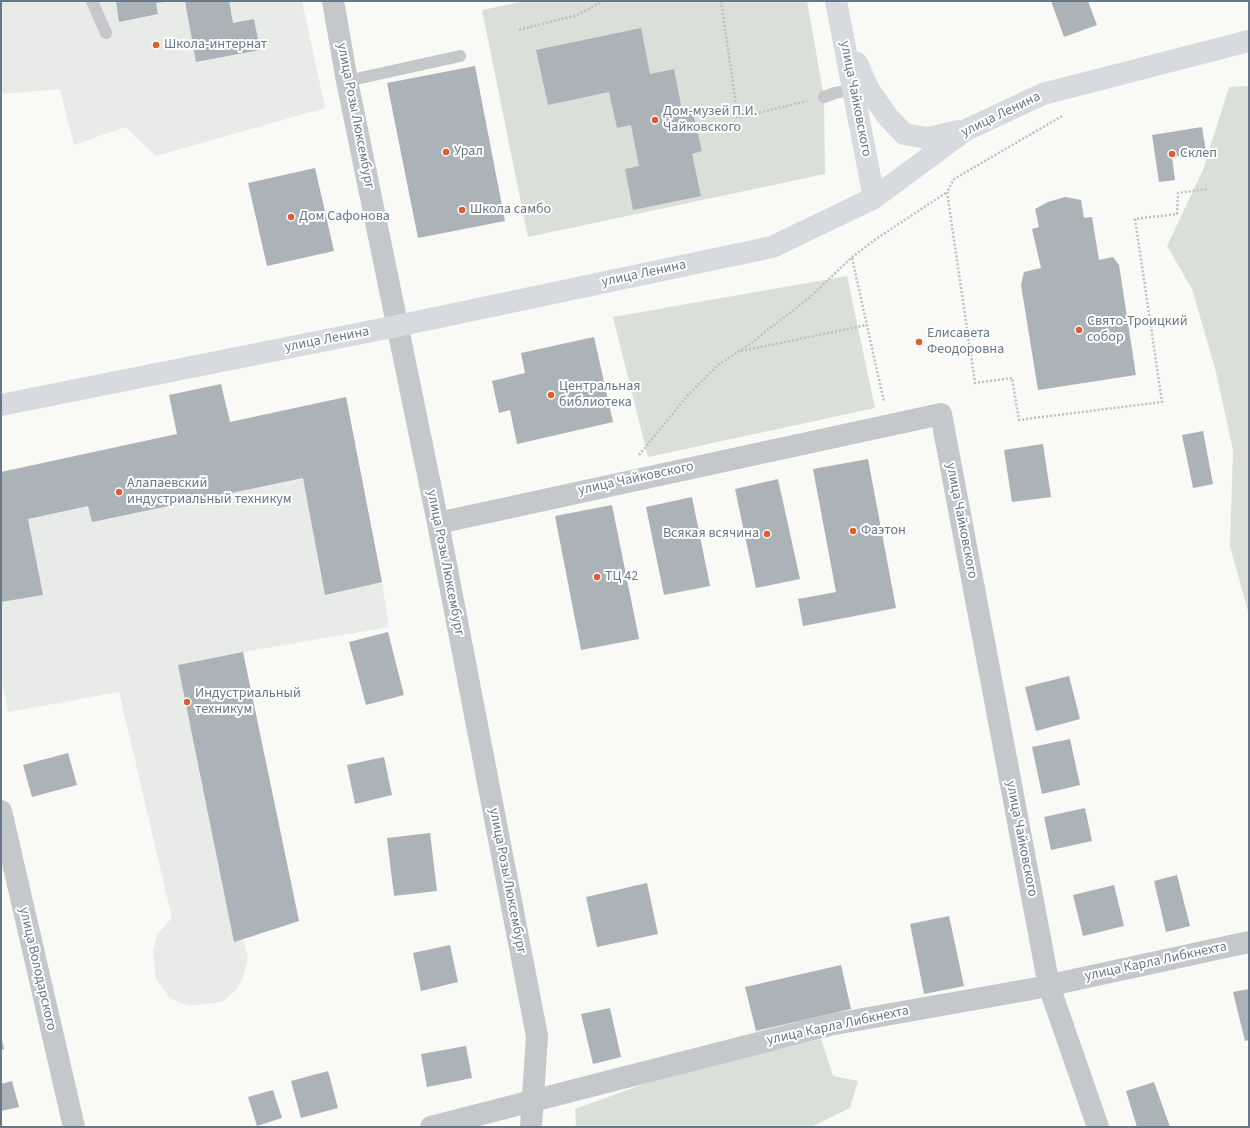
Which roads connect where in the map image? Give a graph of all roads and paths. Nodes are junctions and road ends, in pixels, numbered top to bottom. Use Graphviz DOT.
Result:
graph roads {
  1 [pos="92,1"];
  2 [pos="333,1"];
  3 [pos="603,1"];
  4 [pos="721,1"];
  5 [pos="836,1"];
  6 [pos="840,25"];
  7 [pos="519,30"];
  8 [pos="106,33"];
  9 [pos="1249,41"];
  10 [pos="460,56"];
  11 [pos="347,81"];
  12 [pos="853,89"];
  13 [pos="824,97"];
  14 [pos="1068,112"];
  15 [pos="966,130"];
  16 [pos="1206,189"];
  17 [pos="947,192"];
  18 [pos="874,198"];
  19 [pos="851,258"];
  20 [pos="867,325"];
  21 [pos="397,326"];
  22 [pos="738,351"];
  23 [pos="1,405"];
  24 [pos="886,426"];
  25 [pos="615,484"];
  26 [pos="438,523"];
  27 [pos="1,811"];
  28 [pos="1249,942"];
  29 [pos="1049,986"];
  30 [pos="533,1101"];
  31 [pos="74,1127"];
  32 [pos="432,1127"];
  33 [pos="531,1127"];
  34 [pos="1098,1127"];
  1 -- 8 [label="lane"];
  2 -- 11 [label="street, улица Розы Люксембург"];
  3 -- 7 [label="path"];
  4 -- 13 [label="path"];
  5 -- 6 [label="street, улица Чайковского"];
  6 -- 12 [label="street, улица Чайковского"];
  6 -- 15 [label="street"];
  9 -- 15 [label="street, улица Ленина"];
  10 -- 11 [label="lane"];
  11 -- 21 [label="street, улица Розы Люксембург"];
  12 -- 13 [label="lane"];
  12 -- 18 [label="street, улица Чайковского"];
  14 -- 17 [label="path"];
  15 -- 18 [label="street, улица Ленина"];
  16 -- 17 [label="path"];
  17 -- 19 [label="path"];
  18 -- 21 [label="street, улица Ленина"];
  19 -- 20 [label="path"];
  19 -- 22 [label="path"];
  20 -- 22 [label="path"];
  20 -- 24 [label="path"];
  21 -- 23 [label="street, улица Ленина"];
  21 -- 26 [label="street, улица Розы Люксембург"];
  22 -- 25 [label="path"];
  24 -- 25 [label="street, улица Чайковского"];
  24 -- 29 [label="street, улица Чайковского"];
  25 -- 26 [label="street, улица Чайковского"];
  26 -- 30 [label="street, улица Розы Люксембург"];
  27 -- 31 [label="street, улица Володарского"];
  28 -- 29 [label="street, улица Карла Либкнехта"];
  29 -- 30 [label="street, улица Карла Либкнехта"];
  29 -- 34 [label="street, улица Чайковского"];
  30 -- 32 [label="street, улица Карла Либкнехта"];
  30 -- 33 [label="street, улица Розы Люксембург"];
}
